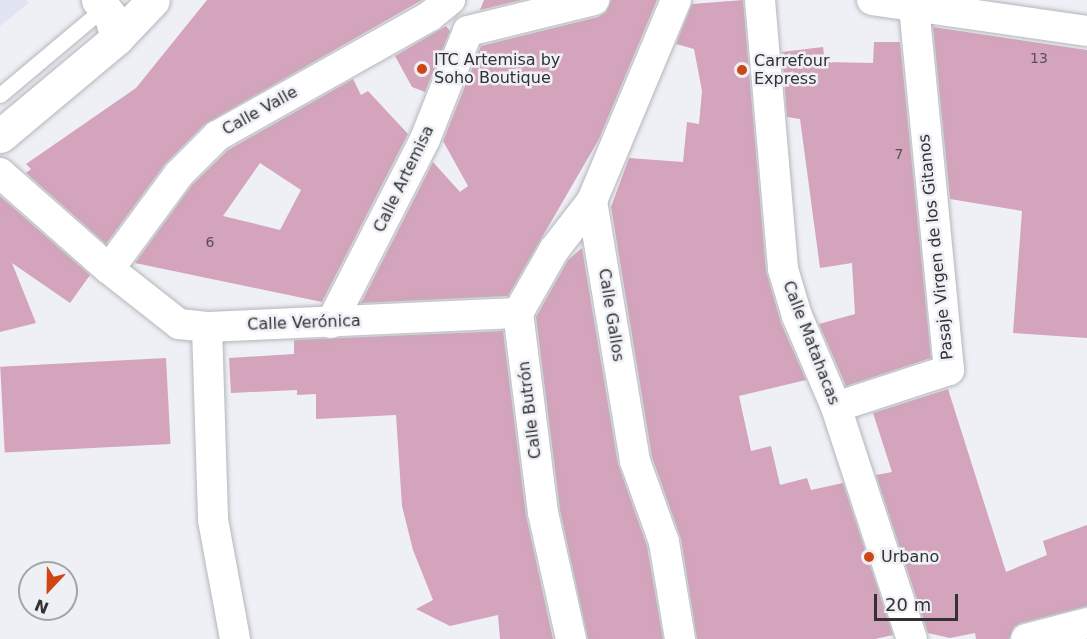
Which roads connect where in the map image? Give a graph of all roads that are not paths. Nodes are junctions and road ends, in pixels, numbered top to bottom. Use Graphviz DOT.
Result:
graph roads {
  1 [pos="153,0"];
  2 [pos="449,0"];
  3 [pos="594,0"];
  4 [pos="676,0"];
  5 [pos="760,0"];
  6 [pos="872,0"];
  7 [pos="105,2"];
  8 [pos="914,6"];
  9 [pos="468,31"];
  10 [pos="1087,32"];
  11 [pos="117,38"];
  12 [pos="0,95"];
  13 [pos="0,136"];
  14 [pos="0,173"];
  15 [pos="592,201"];
  16 [pos="109,269"];
  17 [pos="518,313"];
  18 [pos="331,323"];
  19 [pos="207,327"];
  20 [pos="836,407"];
  21 [pos="1087,623"];
  22 [pos="231,639"];
  23 [pos="571,639"];
  24 [pos="681,639"];
  25 [pos="912,639"];
  26 [pos="1026,639"];
  1 -- 11 [label="main road"];
  2 -- 9 [label="street"];
  2 -- 16 [label="street, Calle Valle"];
  3 -- 9 [label="street"];
  4 -- 15 [label="street"];
  5 -- 20 [label="street, Calle Matahacas"];
  6 -- 8 [label="street"];
  7 -- 11 [label="main road"];
  7 -- 12 [label="lane"];
  8 -- 10 [label="street"];
  8 -- 20 [label="street, Pasaje Virgen de los Gitanos"];
  9 -- 18 [label="street, Calle Artemisa"];
  11 -- 13 [label="main road"];
  14 -- 16 [label="street, Calle Verónica"];
  15 -- 17 [label="street"];
  15 -- 24 [label="street, Calle Gallos"];
  16 -- 19 [label="street, Calle Verónica"];
  17 -- 18 [label="street, Calle Verónica"];
  17 -- 23 [label="street, Calle Butrón"];
  18 -- 19 [label="street, Calle Verónica"];
  19 -- 22 [label="street"];
  20 -- 25 [label="street, Calle Matahacas"];
  21 -- 26 [label="street"];
}
